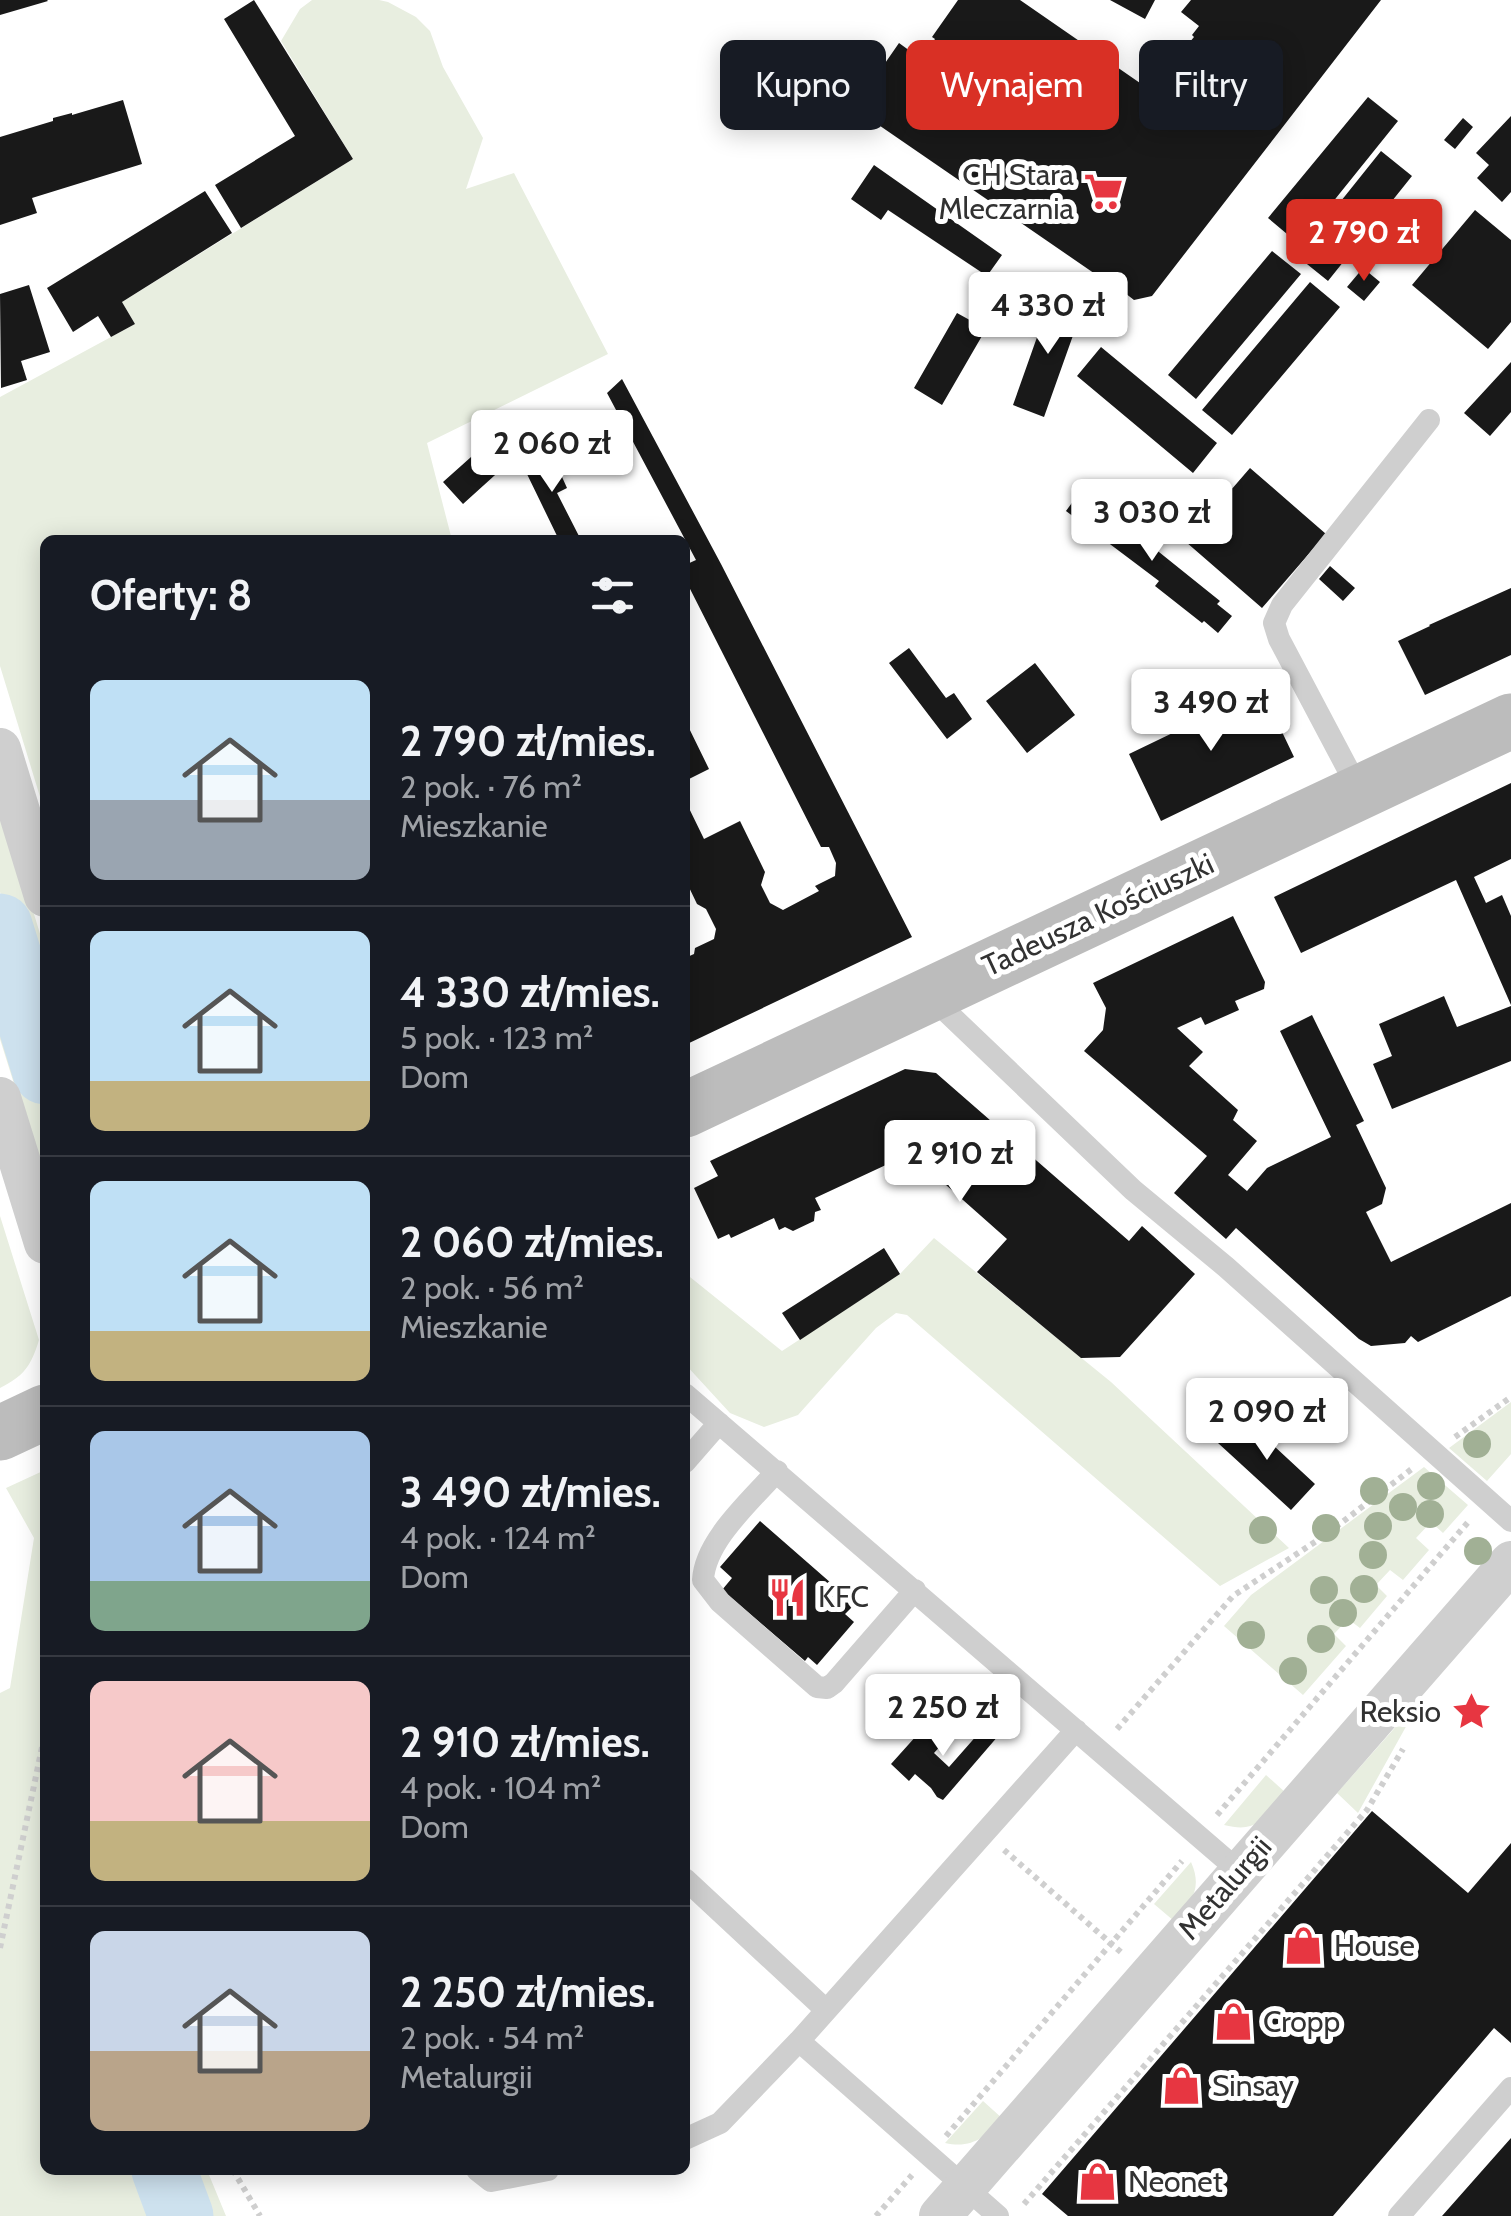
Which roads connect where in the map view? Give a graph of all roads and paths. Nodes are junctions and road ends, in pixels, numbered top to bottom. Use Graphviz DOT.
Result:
graph roads {
  1 [pos="1428,420"];
  2 [pos="1511,721"];
  3 [pos="0,749"];
  4 [pos="1360,792"];
  5 [pos="40,880"];
  6 [pos="928,995"];
  7 [pos="0,1098"];
  8 [pos="690,1108"];
  9 [pos="40,1227"];
  10 [pos="1511,1397"];
  11 [pos="690,1398"];
  12 [pos="40,1414"];
  13 [pos="719,1423"];
  14 [pos="0,1433"];
  15 [pos="1434,1452"];
  16 [pos="690,1456"];
  17 [pos="777,1471"];
  18 [pos="1488,1499"];
  19 [pos="1511,1520"];
  20 [pos="1511,1562"];
  21 [pos="915,1590"];
  22 [pos="1076,1730"];
  23 [pos="1407,1742"];
  24 [pos="1099,1750"];
  25 [pos="40,1757"];
  26 [pos="984,1832"];
  27 [pos="1202,1838"];
  28 [pos="1239,1871"];
  29 [pos="690,1884"];
  30 [pos="1110,1944"];
  31 [pos="0,1948"];
  32 [pos="1150,1975"];
  33 [pos="826,2010"];
  34 [pos="1195,2013"];
  35 [pos="798,2041"];
  36 [pos="1511,2088"];
  37 [pos="690,2137"];
  38 [pos="929,2156"];
  39 [pos="237,2175"];
  40 [pos="483,2175"];
  41 [pos="524,2175"];
  42 [pos="953,2202"];
  43 [pos="260,2216"];
  44 [pos="876,2216"];
  45 [pos="998,2216"];
  46 [pos="1014,2216"];
  47 [pos="1399,2216"];
  1 -- 4 [label="lane"];
  2 -- 4 [label="street, Tadeusza Kościuszki"];
  3 -- 5 [label="street"];
  4 -- 6 [label="street, Tadeusza Kościuszki"];
  6 -- 8 [label="street, Tadeusza Kościuszki"];
  6 -- 15 [label="lane"];
  7 -- 9 [label="street"];
  10 -- 15 [label="path"];
  11 -- 13 [label="lane"];
  12 -- 14 [label="street"];
  13 -- 16 [label="lane"];
  13 -- 17 [label="lane"];
  15 -- 18 [label="lane"];
  15 -- 24 [label="path"];
  17 -- 21 [label="lane"];
  17 -- 21 [label="lane"];
  18 -- 19 [label="lane"];
  18 -- 27 [label="path"];
  20 -- 28 [label="street, Metalurgii"];
  21 -- 22 [label="lane"];
  22 -- 24 [label="lane"];
  22 -- 26 [label="lane"];
  23 -- 34 [label="path"];
  24 -- 27 [label="lane"];
  25 -- 31 [label="path"];
  26 -- 30 [label="path"];
  26 -- 33 [label="lane"];
  27 -- 28 [label="lane"];
  27 -- 30 [label="path"];
  28 -- 32 [label="street, Metalurgii"];
  29 -- 33 [label="lane"];
  30 -- 32 [label="path"];
  30 -- 38 [label="path"];
  32 -- 34 [label="path"];
  32 -- 42 [label="street, Metalurgii"];
  33 -- 35 [label="lane"];
  34 -- 46 [label="path"];
  35 -- 37 [label="lane"];
  35 -- 38 [label="lane"];
  36 -- 47 [label="lane"];
  38 -- 42 [label="lane"];
  38 -- 44 [label="path"];
  39 -- 43 [label="path"];
  40 -- 41 [label="lane"];
  42 -- 45 [label="lane"];
}
